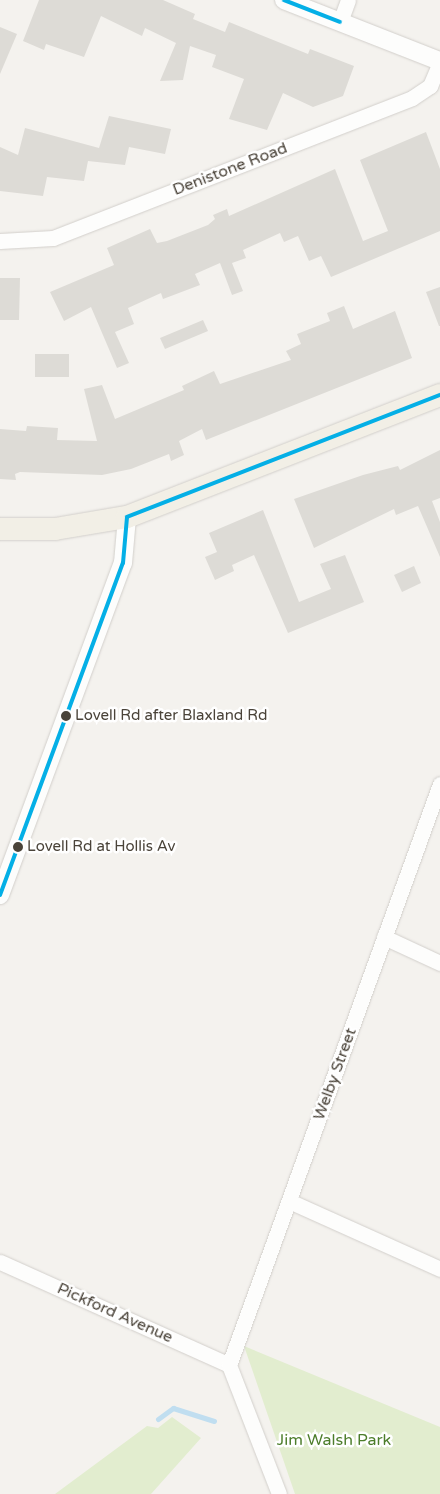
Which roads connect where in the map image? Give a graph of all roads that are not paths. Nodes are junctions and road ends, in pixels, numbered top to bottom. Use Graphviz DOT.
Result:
graph roads {
  1 [pos="284,0"];
  2 [pos="348,0"];
  3 [pos="340,22"];
  4 [pos="440,62"];
  5 [pos="0,241"];
  6 [pos="440,395"];
  7 [pos="127,517"];
  8 [pos="0,529"];
  9 [pos="440,784"];
  10 [pos="0,895"];
  11 [pos="384,937"];
  12 [pos="440,963"];
  13 [pos="289,1202"];
  14 [pos="0,1262"];
  15 [pos="440,1269"];
  16 [pos="229,1365"];
  17 [pos="279,1494"];
  1 -- 3 [label="street"];
  2 -- 3 [label="street"];
  3 -- 4 [label="street"];
  4 -- 5 [label="street, Denistone Road"];
  6 -- 7 [label="main road"];
  7 -- 8 [label="main road"];
  7 -- 10 [label="street"];
  9 -- 11 [label="street, Welby Street"];
  11 -- 12 [label="street"];
  11 -- 13 [label="street, Welby Street"];
  13 -- 15 [label="street"];
  13 -- 16 [label="street, Welby Street"];
  14 -- 16 [label="street, Pickford Avenue"];
  16 -- 17 [label="street"];
}
